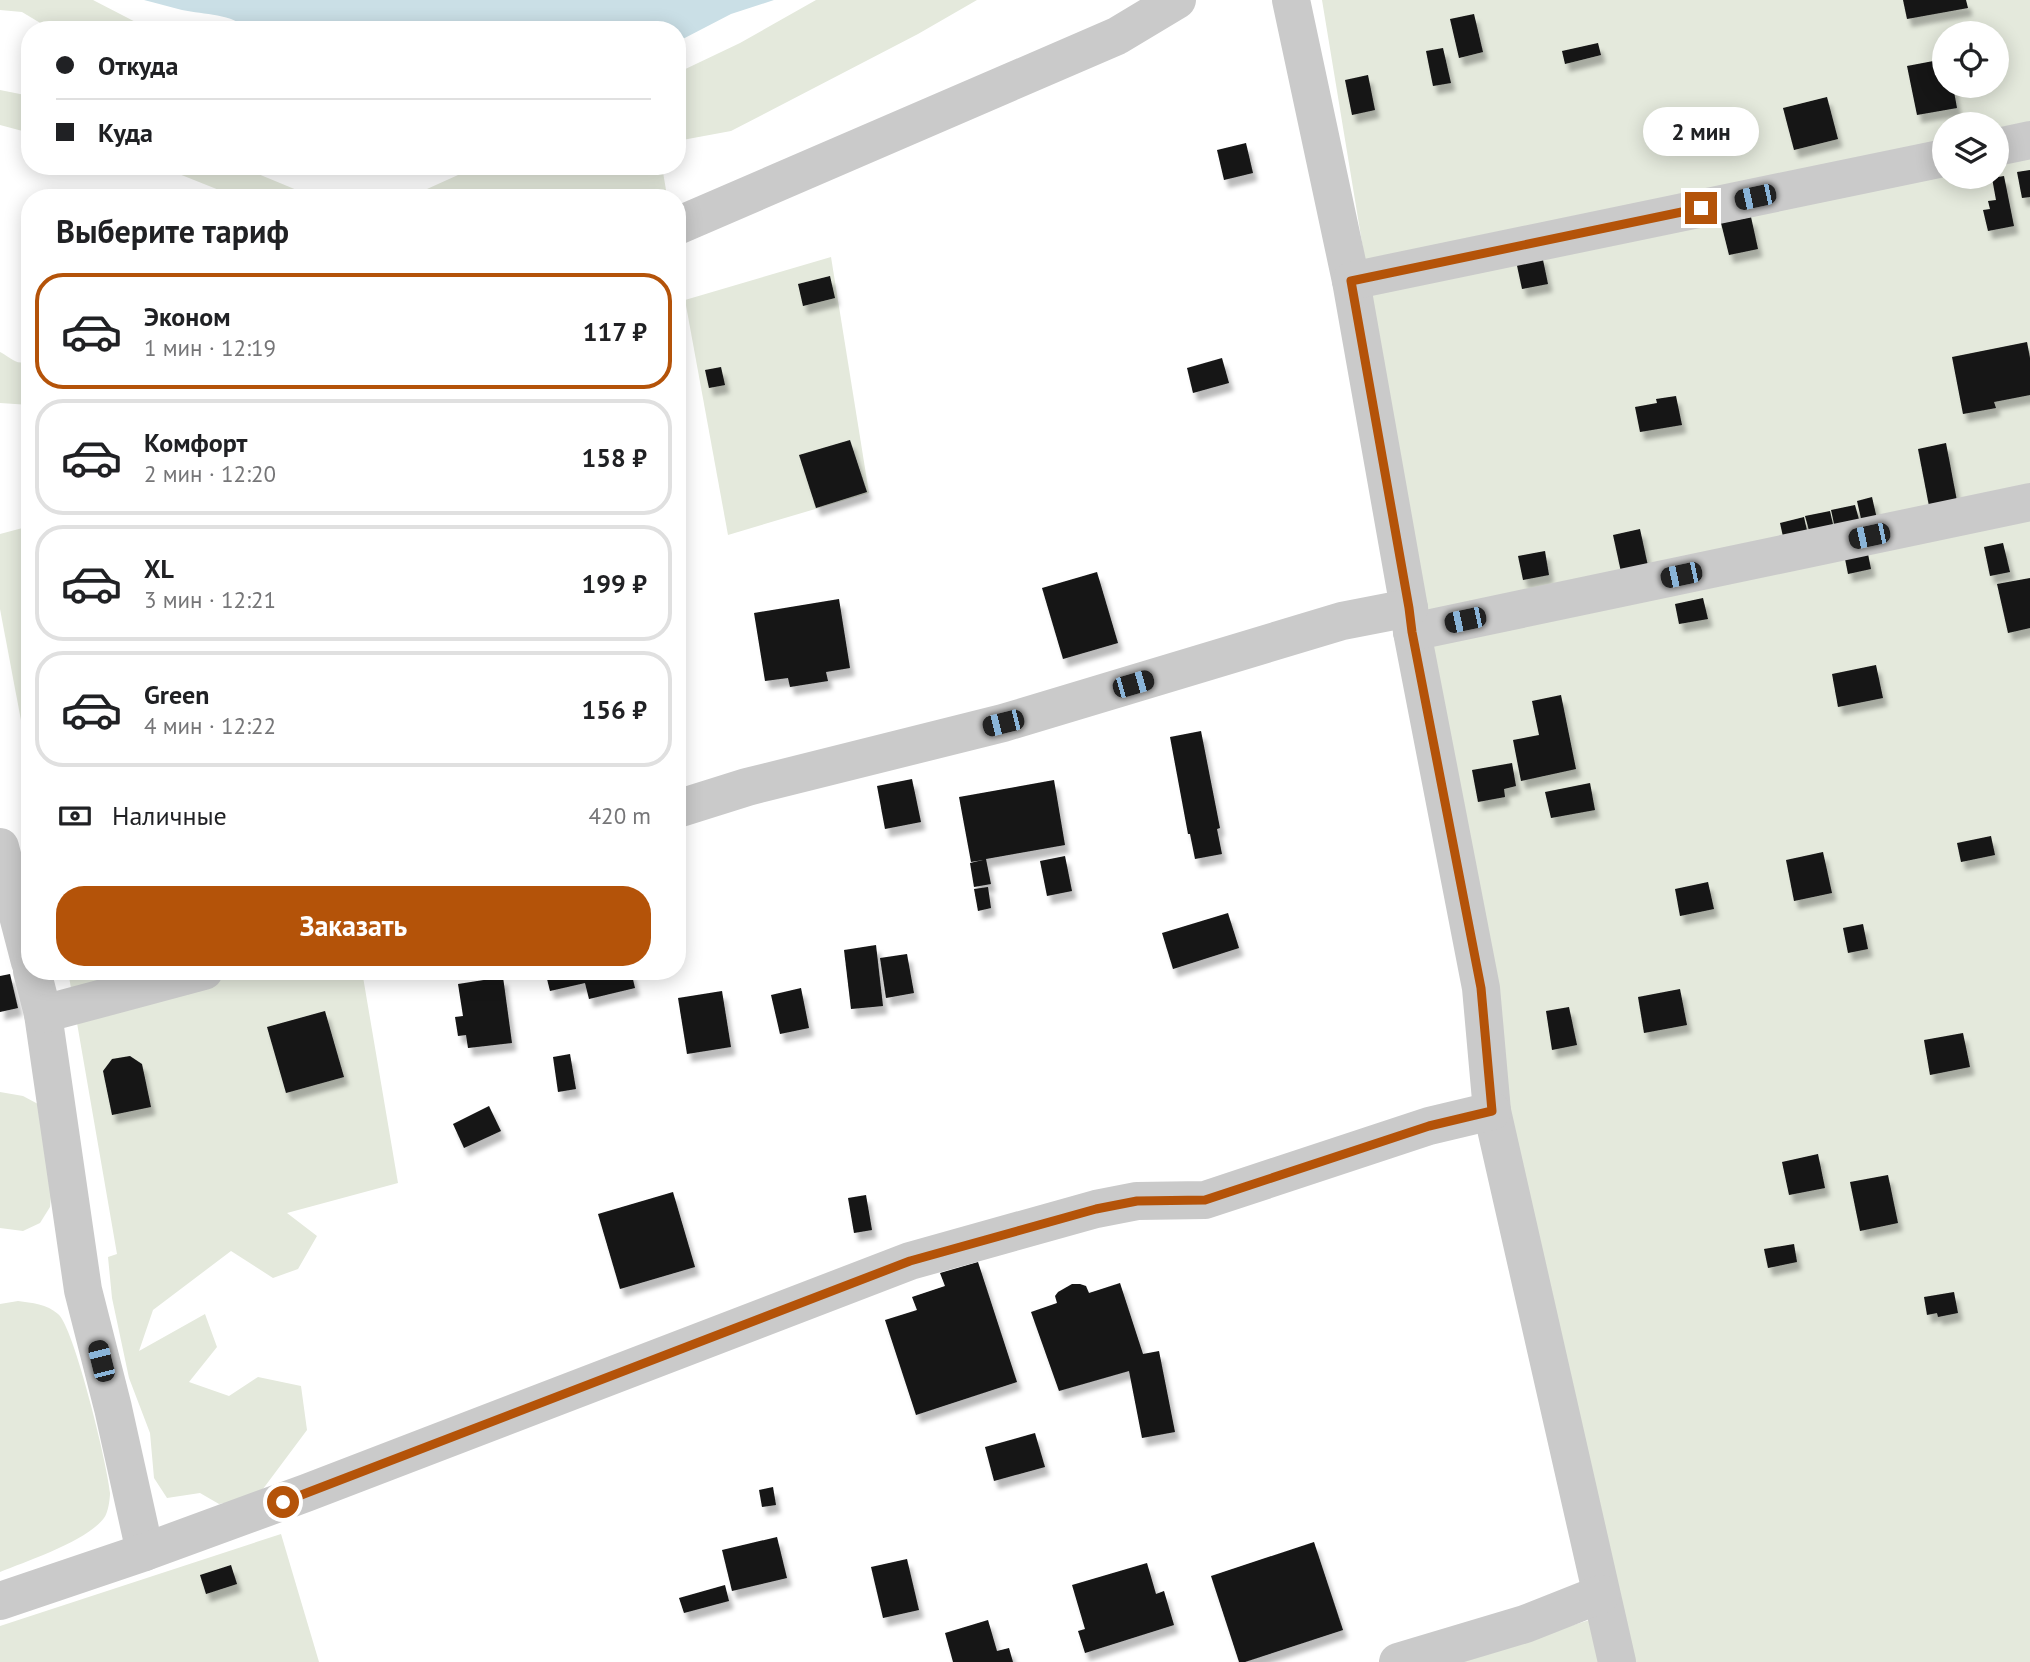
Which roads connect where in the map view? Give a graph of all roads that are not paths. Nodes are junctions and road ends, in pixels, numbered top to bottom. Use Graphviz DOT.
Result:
graph roads {
  1 [pos="1177,0"];
  2 [pos="1291,0"];
  3 [pos="2030,140"];
  4 [pos="2009,144"];
  5 [pos="1932,160"];
  6 [pos="686,222"];
  7 [pos="1351,281"];
  8 [pos="2030,502"];
  9 [pos="1410,620"];
  10 [pos="686,806"];
  11 [pos="0,847"];
  12 [pos="21,928"];
  13 [pos="34,980"];
  14 [pos="170,980"];
  15 [pos="43,1014"];
  16 [pos="1492,1111"];
  17 [pos="145,1552"];
  18 [pos="1601,1594"];
  19 [pos="0,1601"];
  20 [pos="1398,1662"];
  21 [pos="1617,1662"];
  1 -- 6 [label="lane"];
  2 -- 7 [label="lane"];
  3 -- 4 [label="lane"];
  5 -- 7 [label="lane"];
  7 -- 9 [label="lane"];
  8 -- 9 [label="lane"];
  9 -- 10 [label="lane"];
  9 -- 16 [label="lane"];
  11 -- 12 [label="lane"];
  13 -- 15 [label="lane"];
  14 -- 15 [label="lane"];
  15 -- 17 [label="lane"];
  16 -- 17 [label="lane"];
  16 -- 18 [label="lane"];
  17 -- 19 [label="lane"];
  18 -- 20 [label="lane"];
  18 -- 21 [label="lane"];
}
